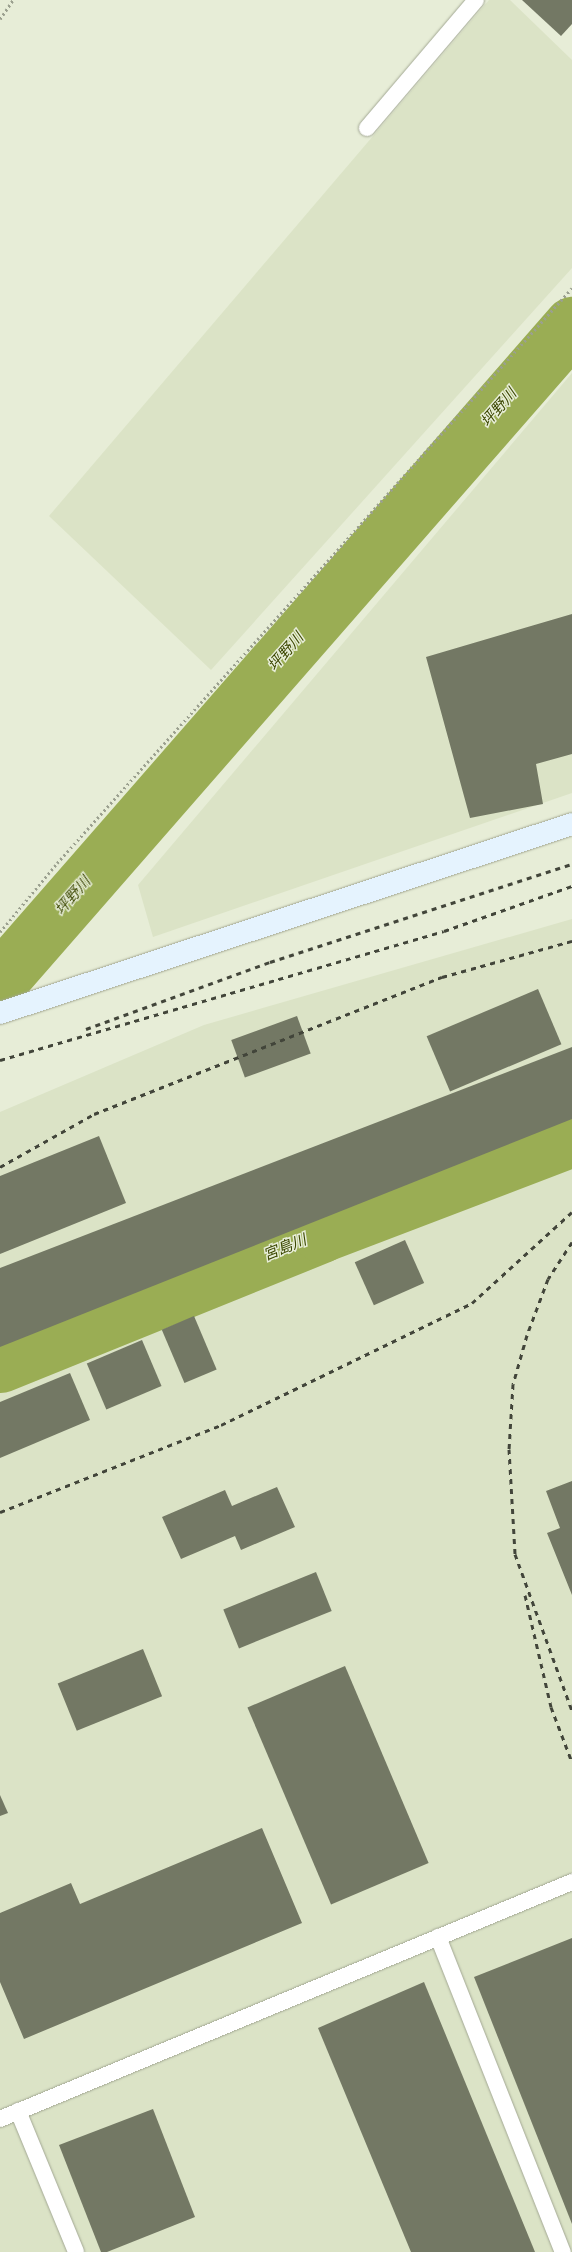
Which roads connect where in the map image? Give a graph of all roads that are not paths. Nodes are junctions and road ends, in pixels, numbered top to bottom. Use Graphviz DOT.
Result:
graph roads {
  1 [pos="476,0"];
  2 [pos="367,128"];
  3 [pos="572,824"];
  4 [pos="0,1013"];
  5 [pos="572,1882"];
  6 [pos="438,1937"];
  7 [pos="18,2111"];
  8 [pos="0,2119"];
  9 [pos="76,2252"];
  10 [pos="563,2252"];
  1 -- 2 [label="lane"];
  3 -- 4 [label="street"];
  5 -- 6 [label="lane"];
  6 -- 7 [label="lane"];
  6 -- 10 [label="lane"];
  7 -- 8 [label="lane"];
  7 -- 9 [label="lane"];
}
